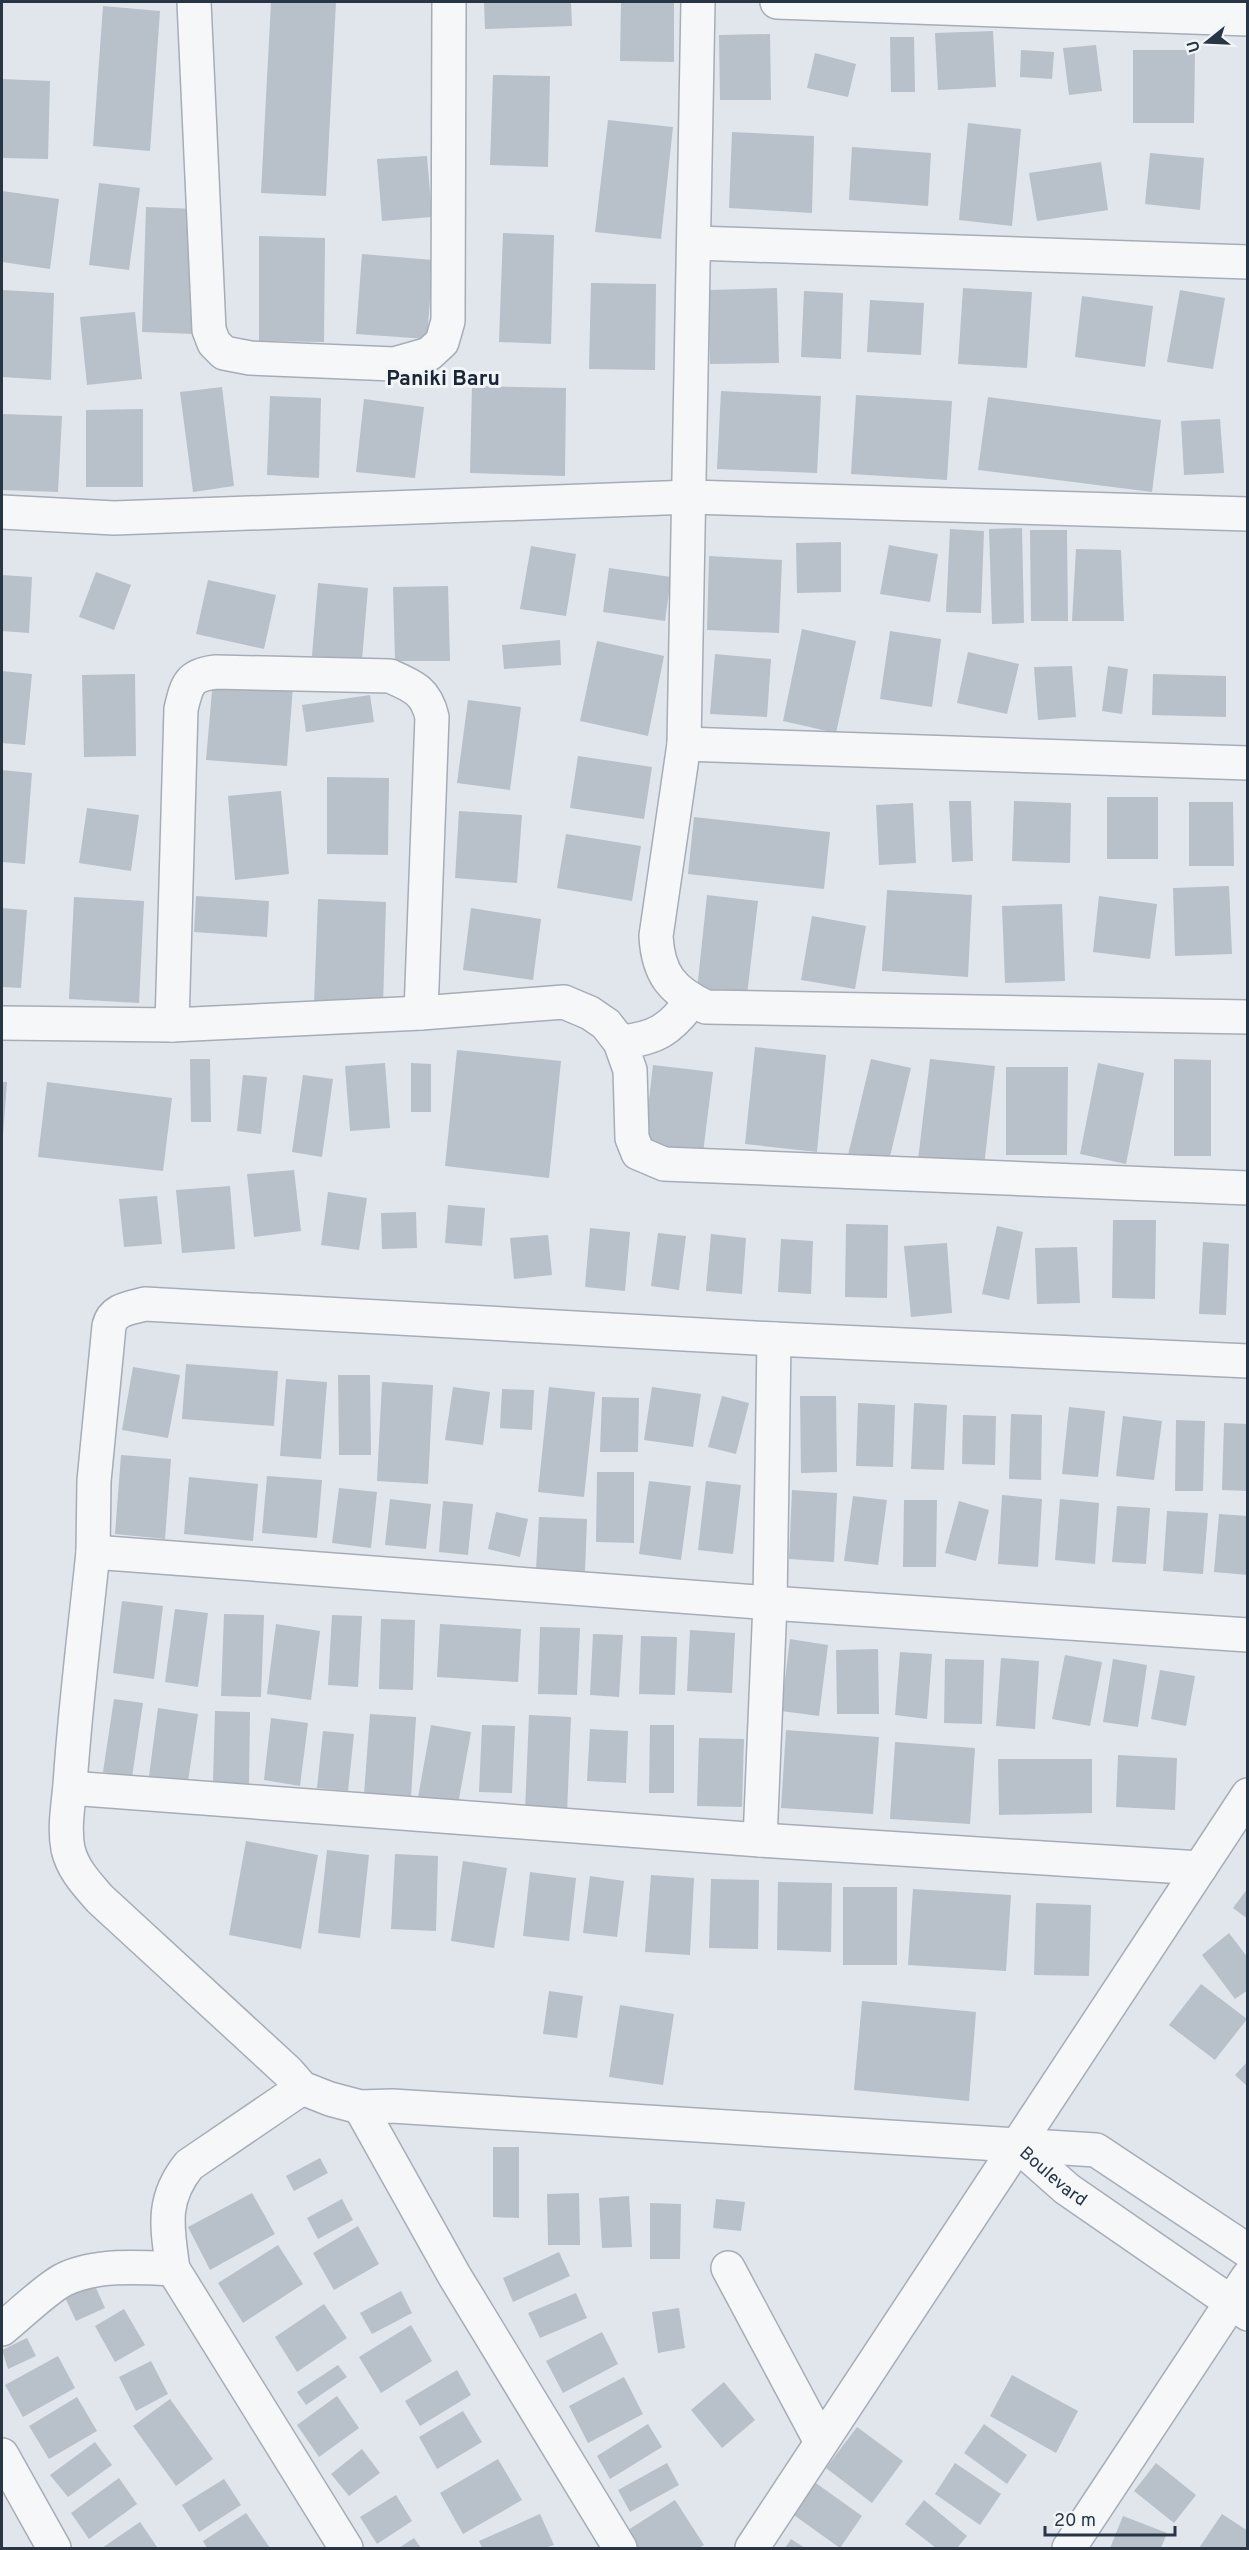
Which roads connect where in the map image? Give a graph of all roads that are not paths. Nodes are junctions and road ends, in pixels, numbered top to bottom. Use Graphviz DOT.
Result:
graph roads {
  1 [pos="194,2"];
  2 [pos="449,2"];
  3 [pos="698,2"];
  4 [pos="777,2"];
  5 [pos="1248,19"];
  6 [pos="695,243"];
  7 [pos="1248,262"];
  8 [pos="691,497"];
  9 [pos="2,512"];
  10 [pos="1248,514"];
  11 [pos="684,744"];
  12 [pos="1248,763"];
  13 [pos="692,1000"];
  14 [pos="421,1014"];
  15 [pos="1248,1017"];
  16 [pos="2,1023"];
  17 [pos="172,1025"];
  18 [pos="620,1042"];
  19 [pos="1248,1188"];
  20 [pos="774,1339"];
  21 [pos="1248,1361"];
  22 [pos="93,1552"];
  23 [pos="770,1603"];
  24 [pos="1248,1635"];
  25 [pos="70,1788"];
  26 [pos="1248,1795"];
  27 [pos="760,1840"];
  28 [pos="1200,1868"];
  29 [pos="302,2088"];
  30 [pos="360,2107"];
  31 [pos="1017,2145"];
  32 [pos="1248,2251"];
  33 [pos="728,2268"];
  34 [pos="173,2269"];
  35 [pos="1242,2298"];
  36 [pos="2,2329"];
  37 [pos="820,2442"];
  38 [pos="2,2455"];
  39 [pos="54,2548"];
  40 [pos="346,2548"];
  41 [pos="620,2548"];
  42 [pos="752,2548"];
  43 [pos="1069,2548"];
  1 -- 2 [label="street"];
  3 -- 6 [label="street"];
  4 -- 5 [label="street"];
  6 -- 7 [label="street"];
  6 -- 8 [label="street"];
  8 -- 9 [label="street"];
  8 -- 10 [label="street"];
  8 -- 11 [label="street"];
  11 -- 12 [label="street"];
  11 -- 13 [label="street"];
  13 -- 15 [label="street"];
  13 -- 18 [label="street"];
  14 -- 17 [label="street"];
  14 -- 17 [label="street"];
  14 -- 18 [label="street"];
  16 -- 17 [label="street"];
  18 -- 19 [label="street"];
  20 -- 21 [label="street"];
  20 -- 22 [label="street"];
  20 -- 23 [label="street"];
  22 -- 23 [label="street"];
  22 -- 25 [label="street"];
  23 -- 24 [label="street"];
  23 -- 27 [label="street"];
  25 -- 27 [label="street"];
  25 -- 29 [label="street"];
  26 -- 28 [label="street"];
  27 -- 28 [label="street"];
  28 -- 31 [label="street"];
  29 -- 30 [label="street"];
  29 -- 34 [label="street"];
  30 -- 31 [label="street"];
  30 -- 41 [label="street"];
  31 -- 32 [label="street, Boulevard"];
  31 -- 35 [label="street, Boulevard"];
  31 -- 37 [label="street"];
  33 -- 37 [label="street"];
  34 -- 36 [label="street"];
  34 -- 40 [label="street"];
  35 -- 43 [label="street"];
  37 -- 42 [label="street"];
  38 -- 39 [label="street"];
}
